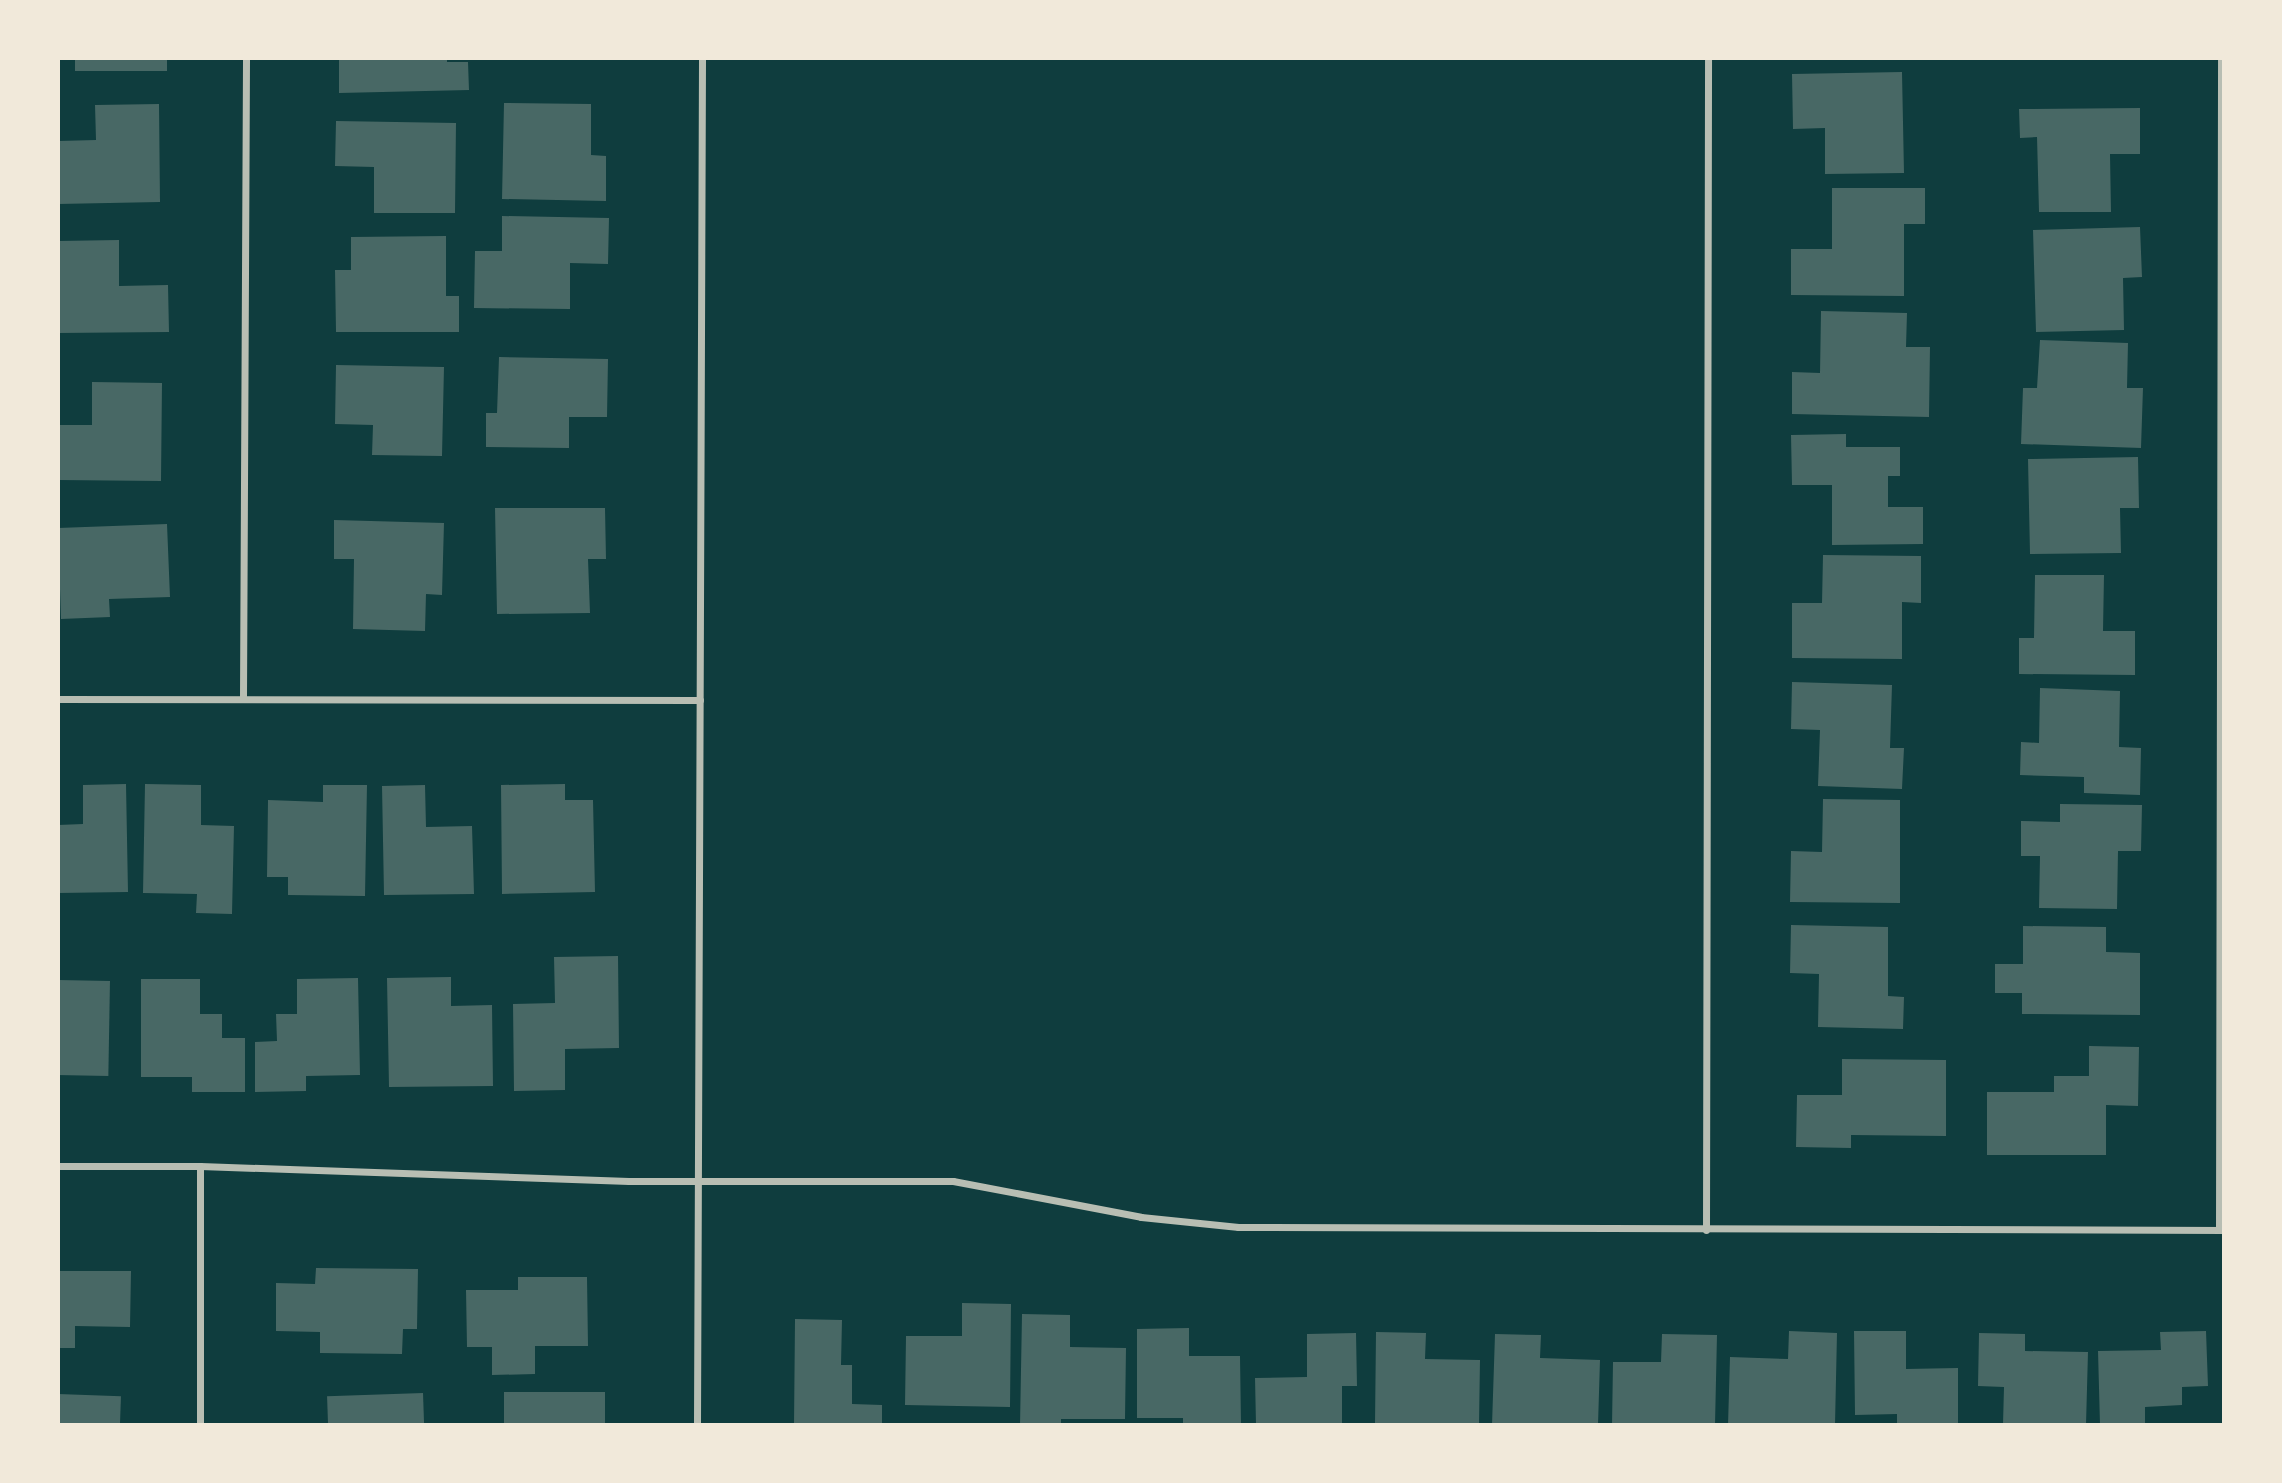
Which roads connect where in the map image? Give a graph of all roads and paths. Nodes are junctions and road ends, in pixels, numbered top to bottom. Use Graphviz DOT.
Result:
graph roads {
  1 [pos="246,58"];
  2 [pos="702,58"];
  3 [pos="1708,58"];
  4 [pos="2221,58"];
  5 [pos="243,698"];
  6 [pos="58,699"];
  7 [pos="701,700"];
  8 [pos="58,1166"];
  9 [pos="200,1166"];
  10 [pos="699,1182"];
  11 [pos="1706,1230"];
  12 [pos="2221,1230"];
  13 [pos="200,1425"];
  14 [pos="697,1425"];
  1 -- 5 [label="street"];
  2 -- 7 [label="street"];
  3 -- 11 [label="street"];
  4 -- 12 [label="street"];
  5 -- 6 [label="street"];
  5 -- 7 [label="street"];
  7 -- 10 [label="street"];
  8 -- 9 [label="street"];
  9 -- 10 [label="street"];
  9 -- 13 [label="street"];
  10 -- 11 [label="street"];
  10 -- 14 [label="street"];
  11 -- 12 [label="street"];
}
